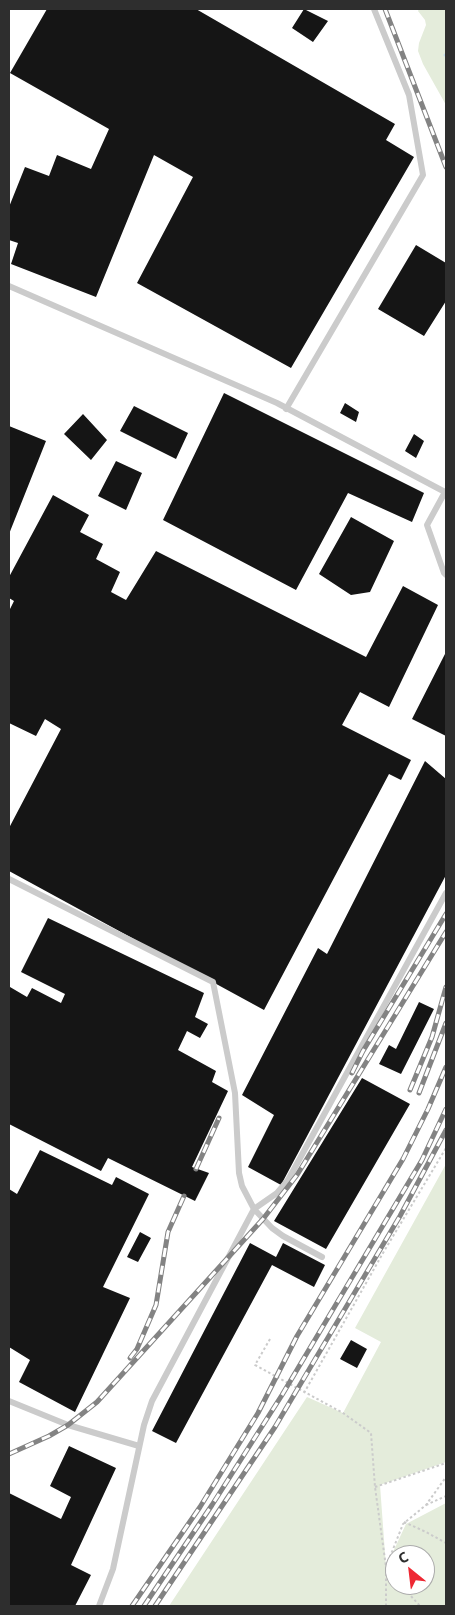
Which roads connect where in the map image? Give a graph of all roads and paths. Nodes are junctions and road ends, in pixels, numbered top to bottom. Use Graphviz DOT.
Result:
graph roads {
  1 [pos="374,9"];
  2 [pos="9,286"];
  3 [pos="286,409"];
  4 [pos="446,575"];
  5 [pos="9,879"];
  6 [pos="446,893"];
  7 [pos="446,1148"];
  8 [pos="254,1209"];
  9 [pos="322,1257"];
  10 [pos="270,1339"];
  11 [pos="304,1393"];
  12 [pos="9,1401"];
  13 [pos="139,1446"];
  14 [pos="446,1463"];
  15 [pos="446,1477"];
  16 [pos="375,1487"];
  17 [pos="446,1496"];
  18 [pos="426,1505"];
  19 [pos="404,1522"];
  20 [pos="446,1543"];
  21 [pos="395,1545"];
  22 [pos="385,1560"];
  23 [pos="410,1595"];
  24 [pos="98,1606"];
  25 [pos="420,1606"];
  1 -- 3 [label="lane"];
  2 -- 3 [label="lane"];
  3 -- 4 [label="lane"];
  5 -- 8 [label="lane"];
  6 -- 8 [label="lane"];
  7 -- 11 [label="path"];
  8 -- 9 [label="lane"];
  8 -- 13 [label="lane"];
  10 -- 11 [label="path"];
  11 -- 16 [label="path"];
  12 -- 13 [label="lane"];
  13 -- 24 [label="lane"];
  14 -- 16 [label="path"];
  15 -- 18 [label="path"];
  16 -- 22 [label="path"];
  17 -- 18 [label="path"];
  18 -- 19 [label="path"];
  19 -- 20 [label="path"];
  19 -- 21 [label="path"];
  23 -- 25 [label="path"];
}
